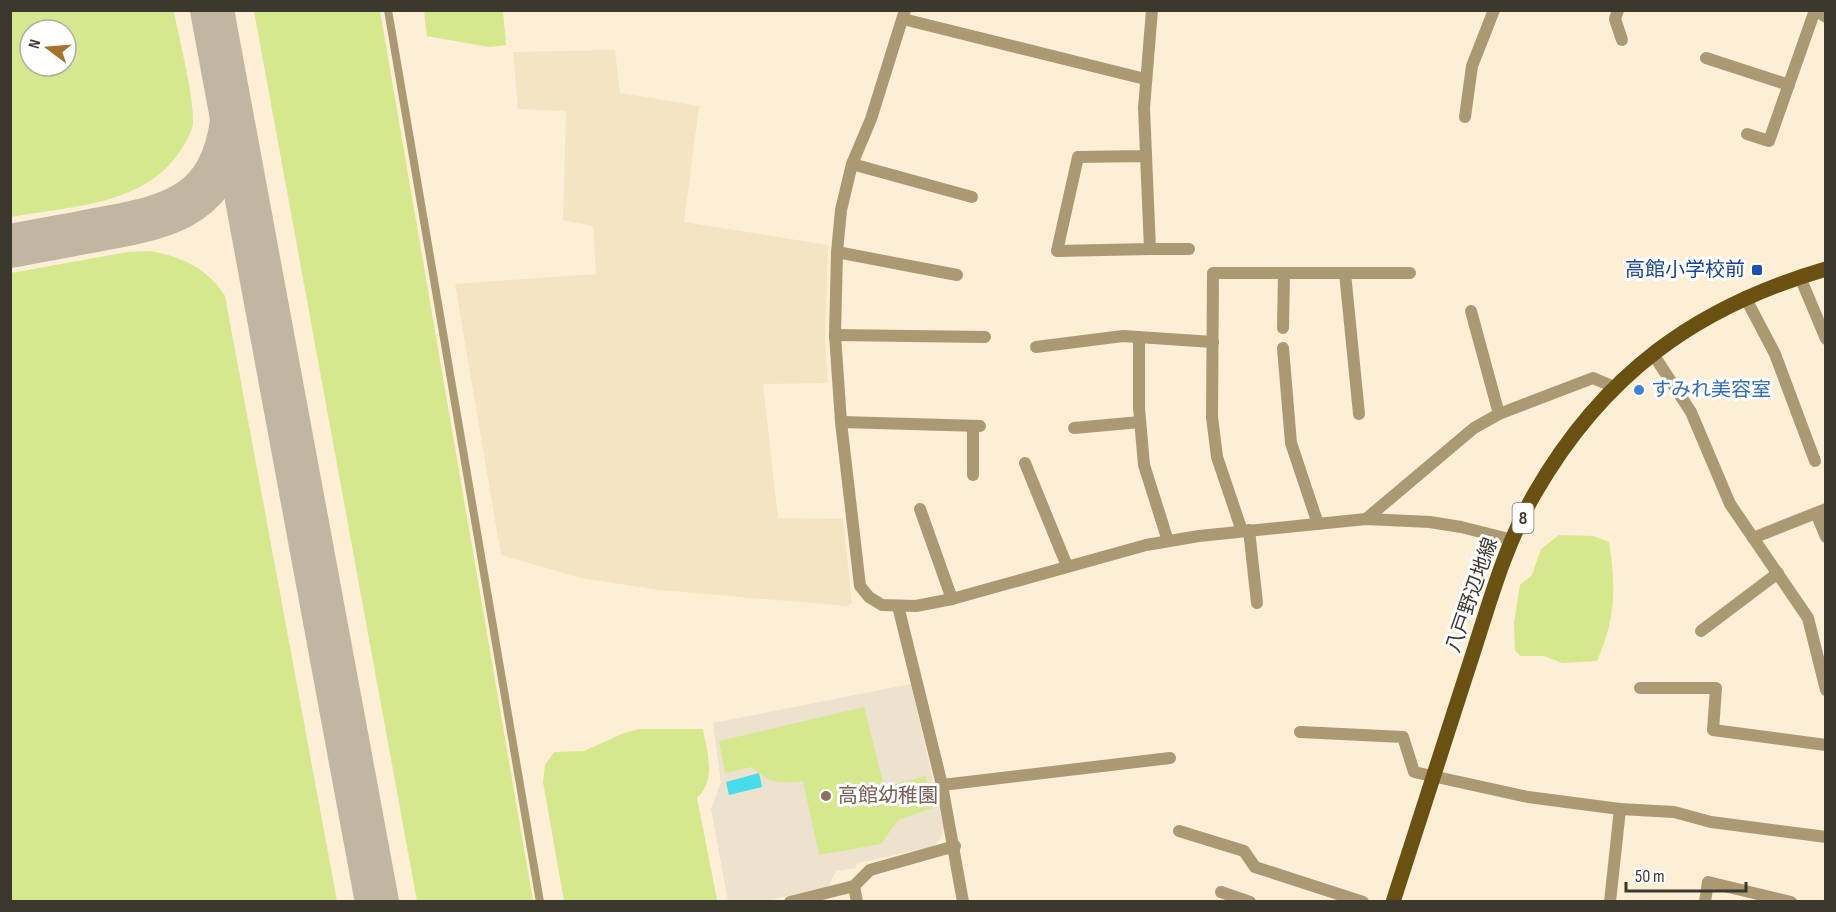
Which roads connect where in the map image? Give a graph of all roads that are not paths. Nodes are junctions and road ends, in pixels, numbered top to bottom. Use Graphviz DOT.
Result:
graph roads {
  1 [pos="388,10"];
  2 [pos="1152,10"];
  3 [pos="1494,10"];
  4 [pos="1618,10"];
  5 [pos="1815,10"];
  6 [pos="904,15"];
  7 [pos="1826,17"];
  8 [pos="1622,40"];
  9 [pos="1706,58"];
  10 [pos="1145,79"];
  11 [pos="1789,85"];
  12 [pos="1465,117"];
  13 [pos="1747,134"];
  14 [pos="1146,156"];
  15 [pos="852,165"];
  16 [pos="972,197"];
  17 [pos="1150,249"];
  18 [pos="1189,249"];
  19 [pos="837,252"];
  20 [pos="1826,269"];
  21 [pos="1284,273"];
  22 [pos="1345,273"];
  23 [pos="1410,273"];
  24 [pos="957,275"];
  25 [pos="1800,277"];
  26 [pos="1745,297"];
  27 [pos="1471,310"];
  28 [pos="1283,328"];
  29 [pos="835,335"];
  30 [pos="985,337"];
  31 [pos="1139,337"];
  32 [pos="1826,339"];
  33 [pos="1213,342"];
  34 [pos="1036,347"];
  35 [pos="1283,348"];
  36 [pos="1653,354"];
  37 [pos="1614,387"];
  38 [pos="1359,414"];
  39 [pos="1499,414"];
  40 [pos="841,422"];
  41 [pos="1140,422"];
  42 [pos="1074,428"];
  43 [pos="1815,461"];
  44 [pos="1025,463"];
  45 [pos="974,475"];
  46 [pos="920,509"];
  47 [pos="1821,511"];
  48 [pos="1366,519"];
  49 [pos="1318,524"];
  50 [pos="1245,531"];
  51 [pos="1826,537"];
  52 [pos="1753,538"];
  53 [pos="1512,540"];
  54 [pos="1168,541"];
  55 [pos="1066,566"];
  56 [pos="1778,573"];
  57 [pos="952,599"];
  58 [pos="1257,603"];
  59 [pos="898,606"];
  60 [pos="1701,631"];
  61 [pos="1640,688"];
  62 [pos="1826,690"];
  63 [pos="1300,732"];
  64 [pos="1826,745"];
  65 [pos="1170,758"];
  66 [pos="1433,778"];
  67 [pos="942,785"];
  68 [pos="1620,809"];
  69 [pos="1179,831"];
  70 [pos="1826,837"];
  71 [pos="955,846"];
  72 [pos="854,886"];
  73 [pos="1221,892"];
  74 [pos="540,902"];
  75 [pos="790,902"];
  76 [pos="857,902"];
  77 [pos="963,902"];
  78 [pos="1250,902"];
  79 [pos="1363,902"];
  80 [pos="1393,902"];
  81 [pos="1610,902"];
  82 [pos="1705,902"];
  83 [pos="1791,902"];
  1 -- 74 [label="lane"];
  2 -- 10 [label="street"];
  3 -- 12 [label="street"];
  4 -- 8 [label="street"];
  5 -- 7 [label="street"];
  5 -- 11 [label="street"];
  6 -- 10 [label="street"];
  6 -- 15 [label="street"];
  9 -- 11 [label="street"];
  10 -- 14 [label="street"];
  11 -- 13 [label="street"];
  14 -- 17 [label="street"];
  14 -- 17 [label="street"];
  15 -- 16 [label="street"];
  15 -- 19 [label="street"];
  17 -- 18 [label="street"];
  19 -- 24 [label="street"];
  19 -- 29 [label="street"];
  20 -- 25 [label="main road, 八戸野辺地線 / 8"];
  21 -- 22 [label="street"];
  21 -- 28 [label="street"];
  21 -- 33 [label="street"];
  22 -- 23 [label="street"];
  22 -- 38 [label="street"];
  25 -- 26 [label="main road, 八戸野辺地線 / 8"];
  25 -- 32 [label="street"];
  26 -- 36 [label="main road, 八戸野辺地線 / 8"];
  26 -- 43 [label="street"];
  27 -- 39 [label="street"];
  29 -- 30 [label="street"];
  29 -- 40 [label="street"];
  31 -- 33 [label="street"];
  31 -- 34 [label="street"];
  31 -- 41 [label="street"];
  33 -- 50 [label="street"];
  35 -- 49 [label="street"];
  36 -- 37 [label="main road, 八戸野辺地線 / 8"];
  36 -- 52 [label="street"];
  37 -- 39 [label="street"];
  37 -- 53 [label="main road, 八戸野辺地線 / 8"];
  39 -- 48 [label="street"];
  40 -- 45 [label="street"];
  40 -- 59 [label="street"];
  41 -- 42 [label="street"];
  41 -- 54 [label="street"];
  44 -- 55 [label="street"];
  46 -- 57 [label="street"];
  47 -- 51 [label="street"];
  47 -- 52 [label="street"];
  48 -- 49 [label="street"];
  48 -- 53 [label="street"];
  49 -- 50 [label="street"];
  50 -- 54 [label="street"];
  50 -- 58 [label="street"];
  52 -- 56 [label="street"];
  53 -- 66 [label="main road, 八戸野辺地線 / 8"];
  54 -- 55 [label="street"];
  55 -- 57 [label="street"];
  56 -- 60 [label="street"];
  56 -- 62 [label="street"];
  57 -- 59 [label="street"];
  59 -- 67 [label="street"];
  61 -- 64 [label="street"];
  63 -- 66 [label="street"];
  65 -- 67 [label="street"];
  66 -- 68 [label="street"];
  66 -- 80 [label="main road, 八戸野辺地線 / 8"];
  67 -- 71 [label="street"];
  68 -- 70 [label="street"];
  68 -- 81 [label="street"];
  69 -- 79 [label="street"];
  71 -- 72 [label="street"];
  71 -- 77 [label="street"];
  72 -- 75 [label="street"];
  72 -- 76 [label="street"];
  73 -- 78 [label="street"];
  82 -- 83 [label="street"];
}
